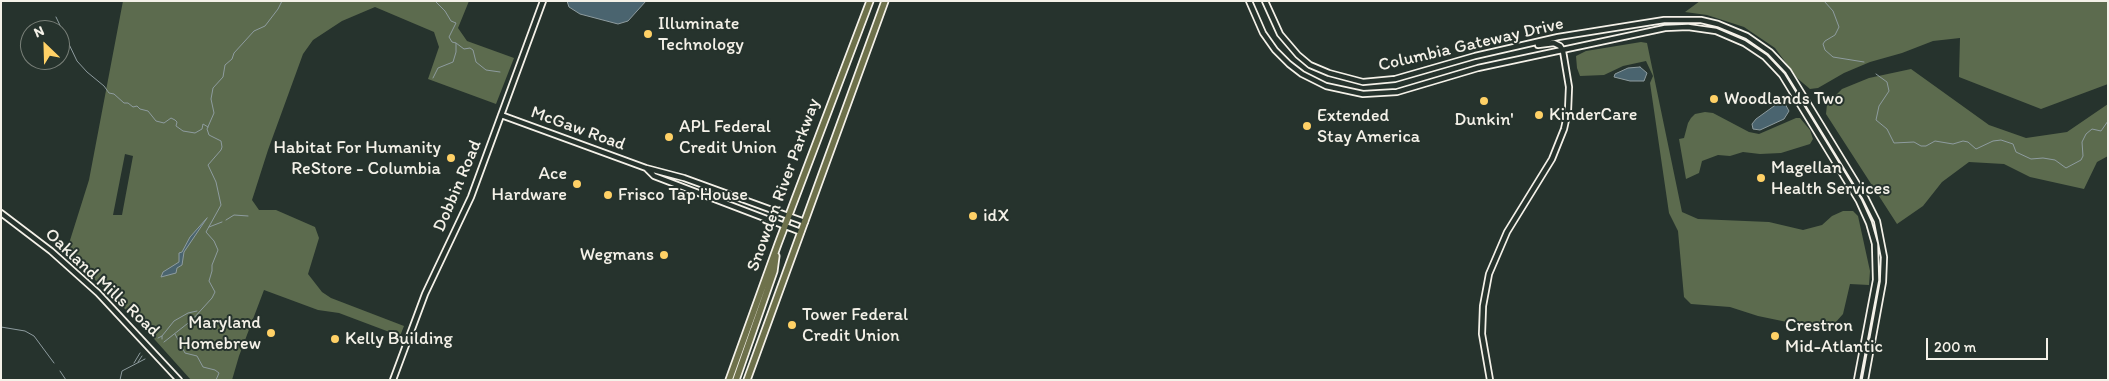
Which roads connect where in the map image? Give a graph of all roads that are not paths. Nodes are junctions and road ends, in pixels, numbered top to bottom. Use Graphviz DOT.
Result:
graph roads {
  1 [pos="542,1"];
  2 [pos="870,1"];
  3 [pos="885,1"];
  4 [pos="1249,1"];
  5 [pos="1265,1"];
  6 [pos="1523,46"];
  7 [pos="1563,51"];
  8 [pos="501,115"];
  9 [pos="646,168"];
  10 [pos="1,213"];
  11 [pos="789,215"];
  12 [pos="805,222"];
  13 [pos="785,226"];
  14 [pos="801,232"];
  15 [pos="778,244"];
  16 [pos="179,380"];
  17 [pos="393,380"];
  18 [pos="729,380"];
  19 [pos="736,380"];
  20 [pos="747,380"];
  21 [pos="1490,380"];
  22 [pos="1857,380"];
  23 [pos="1865,380"];
  1 -- 8 [label="street, Dobbin Road"];
  2 -- 11 [label="main road, Snowden River Parkway"];
  3 -- 12 [label="main road, Snowden River Parkway"];
  4 -- 7 [label="street, Columbia Gateway Drive"];
  5 -- 6 [label="street, Columbia Gateway Drive"];
  6 -- 7 [label="street"];
  6 -- 23 [label="street, Columbia Gateway Drive"];
  7 -- 21 [label="street, Columbia Gateway Drive"];
  7 -- 22 [label="street, Columbia Gateway Drive"];
  8 -- 9 [label="street, McGaw Road"];
  8 -- 17 [label="street, Dobbin Road"];
  9 -- 11 [label="street, McGaw Road"];
  9 -- 13 [label="street, McGaw Road"];
  10 -- 16 [label="street, Oakland Mills Road"];
  11 -- 12 [label="street, McGaw Road"];
  11 -- 13 [label="main road, Snowden River Parkway"];
  12 -- 14 [label="main road, Snowden River Parkway"];
  13 -- 14 [label="street, McGaw Road"];
  13 -- 15 [label="main road, Snowden River Parkway"];
  14 -- 20 [label="main road, Snowden River Parkway"];
  15 -- 18 [label="main road, Snowden River Parkway"];
  15 -- 19 [label="main road"];
}
